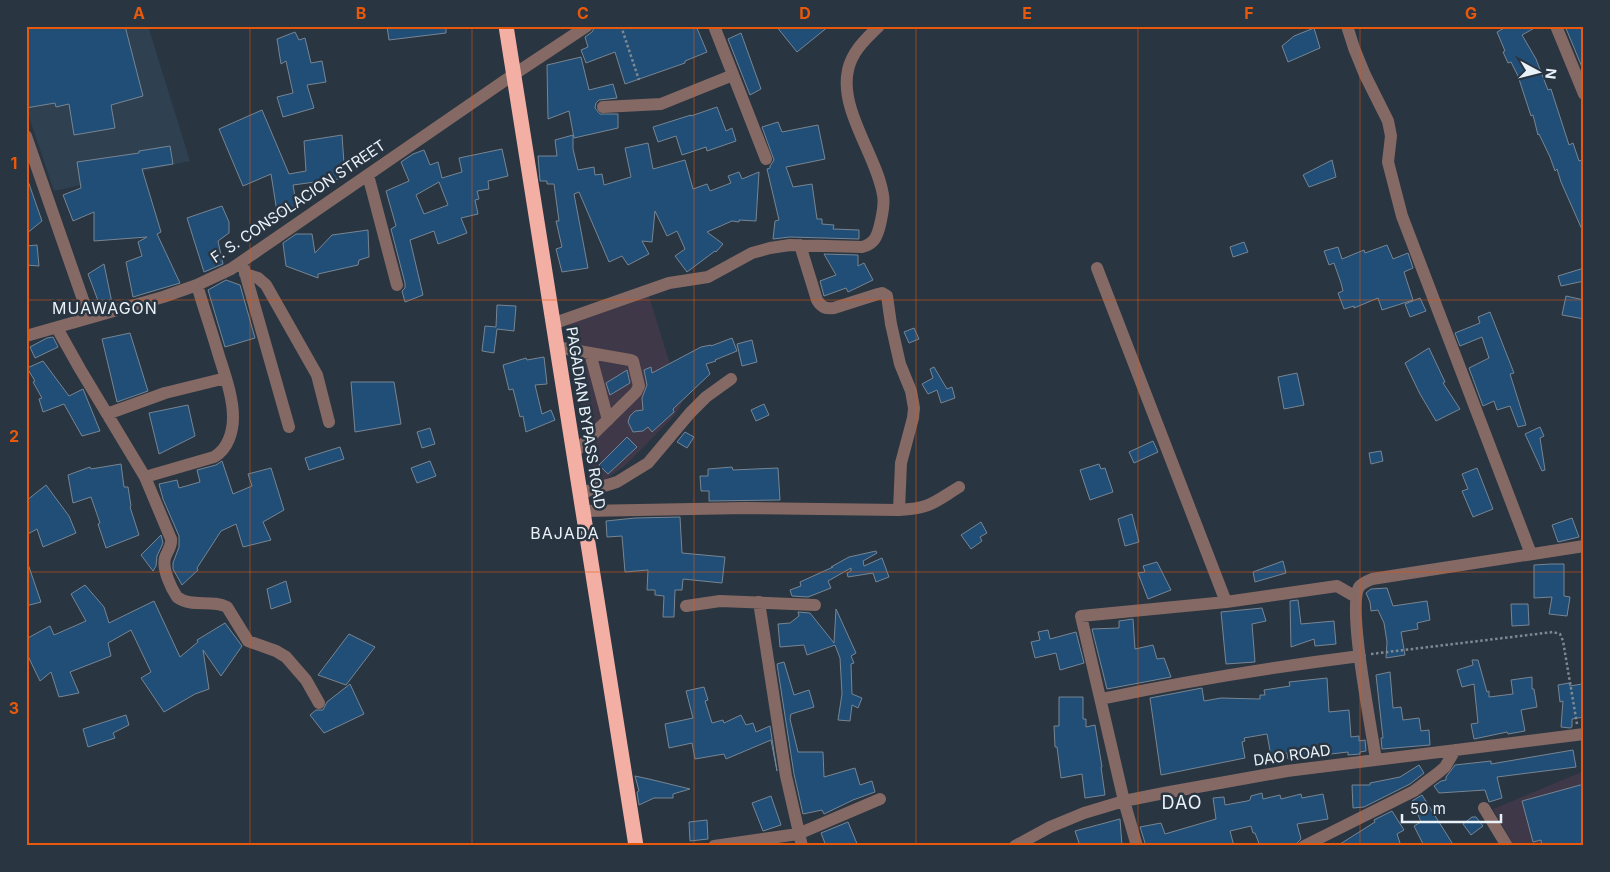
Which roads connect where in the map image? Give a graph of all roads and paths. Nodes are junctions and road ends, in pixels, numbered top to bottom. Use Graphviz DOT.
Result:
graph roads {
  1 [pos="506,26"];
  2 [pos="587,26"];
  3 [pos="621,26"];
  4 [pos="714,26"];
  5 [pos="879,26"];
  6 [pos="1347,26"];
  7 [pos="1556,26"];
  8 [pos="513,75"];
  9 [pos="732,75"];
  10 [pos="639,80"];
  11 [pos="1584,94"];
  12 [pos="603,107"];
  13 [pos="26,136"];
  14 [pos="766,158"];
  15 [pos="368,175"];
  16 [pos="800,245"];
  17 [pos="243,268"];
  18 [pos="1097,268"];
  19 [pos="197,285"];
  20 [pos="396,285"];
  21 [pos="89,317"];
  22 [pos="552,324"];
  23 [pos="57,328"];
  24 [pos="26,336"];
  25 [pos="556,348"];
  26 [pos="590,353"];
  27 [pos="226,378"];
  28 [pos="732,379"];
  29 [pos="107,414"];
  30 [pos="608,420"];
  31 [pos="330,422"];
  32 [pos="289,427"];
  33 [pos="574,453"];
  34 [pos="145,477"];
  35 [pos="960,486"];
  36 [pos="581,494"];
  37 [pos="899,510"];
  38 [pos="584,511"];
  39 [pos="1584,546"];
  40 [pos="1531,554"];
  41 [pos="1356,597"];
  42 [pos="759,602"];
  43 [pos="1226,602"];
  44 [pos="815,605"];
  45 [pos="686,606"];
  46 [pos="1360,656"];
  47 [pos="1101,699"];
  48 [pos="320,703"];
  49 [pos="1581,735"];
  50 [pos="1456,750"];
  51 [pos="1376,760"];
  52 [pos="880,799"];
  53 [pos="1124,801"];
  54 [pos="1484,808"];
  55 [pos="800,840"];
  56 [pos="636,846"];
  57 [pos="714,846"];
  58 [pos="1015,846"];
  59 [pos="1137,846"];
  60 [pos="1304,846"];
  61 [pos="1507,846"];
  1 -- 8 [label="highway, PAGADIAN BYPASS ROAD"];
  2 -- 8 [label="street, F. S. CONSOLACION STREET"];
  3 -- 10 [label="path"];
  4 -- 9 [label="street"];
  5 -- 16 [label="street"];
  6 -- 40 [label="street"];
  7 -- 11 [label="street"];
  8 -- 15 [label="street, F. S. CONSOLACION STREET"];
  8 -- 22 [label="highway, PAGADIAN BYPASS ROAD"];
  9 -- 12 [label="street"];
  9 -- 14 [label="street"];
  13 -- 21 [label="street"];
  15 -- 17 [label="street, F. S. CONSOLACION STREET"];
  15 -- 20 [label="street"];
  16 -- 22 [label="street"];
  16 -- 37 [label="street"];
  17 -- 19 [label="street, F. S. CONSOLACION STREET"];
  17 -- 31 [label="street"];
  17 -- 32 [label="street"];
  18 -- 43 [label="street"];
  19 -- 21 [label="street, F. S. CONSOLACION STREET"];
  19 -- 27 [label="street"];
  21 -- 23 [label="street, F. S. CONSOLACION STREET"];
  22 -- 25 [label="highway, PAGADIAN BYPASS ROAD"];
  23 -- 24 [label="street, F. S. CONSOLACION STREET"];
  23 -- 29 [label="street"];
  25 -- 26 [label="street"];
  25 -- 33 [label="highway, PAGADIAN BYPASS ROAD"];
  26 -- 30 [label="street"];
  26 -- 30 [label="street"];
  27 -- 29 [label="street"];
  27 -- 34 [label="street"];
  28 -- 36 [label="street"];
  29 -- 34 [label="street"];
  30 -- 33 [label="street"];
  33 -- 36 [label="highway, PAGADIAN BYPASS ROAD"];
  34 -- 48 [label="street"];
  35 -- 37 [label="street"];
  36 -- 38 [label="highway, PAGADIAN BYPASS ROAD"];
  37 -- 38 [label="street"];
  38 -- 56 [label="highway, PAGADIAN BYPASS ROAD"];
  39 -- 40 [label="street"];
  40 -- 41 [label="street"];
  41 -- 43 [label="street"];
  41 -- 46 [label="street"];
  42 -- 44 [label="street"];
  42 -- 45 [label="street"];
  42 -- 55 [label="street"];
  43 -- 47 [label="street"];
  46 -- 47 [label="street"];
  46 -- 49 [label="path"];
  46 -- 51 [label="street"];
  47 -- 53 [label="street"];
  49 -- 50 [label="street, DAO ROAD"];
  50 -- 51 [label="street, DAO ROAD"];
  50 -- 60 [label="street"];
  51 -- 53 [label="street, DAO ROAD"];
  52 -- 55 [label="street"];
  53 -- 58 [label="street, DAO ROAD"];
  53 -- 59 [label="street"];
  54 -- 61 [label="street"];
  55 -- 57 [label="street"];
}
